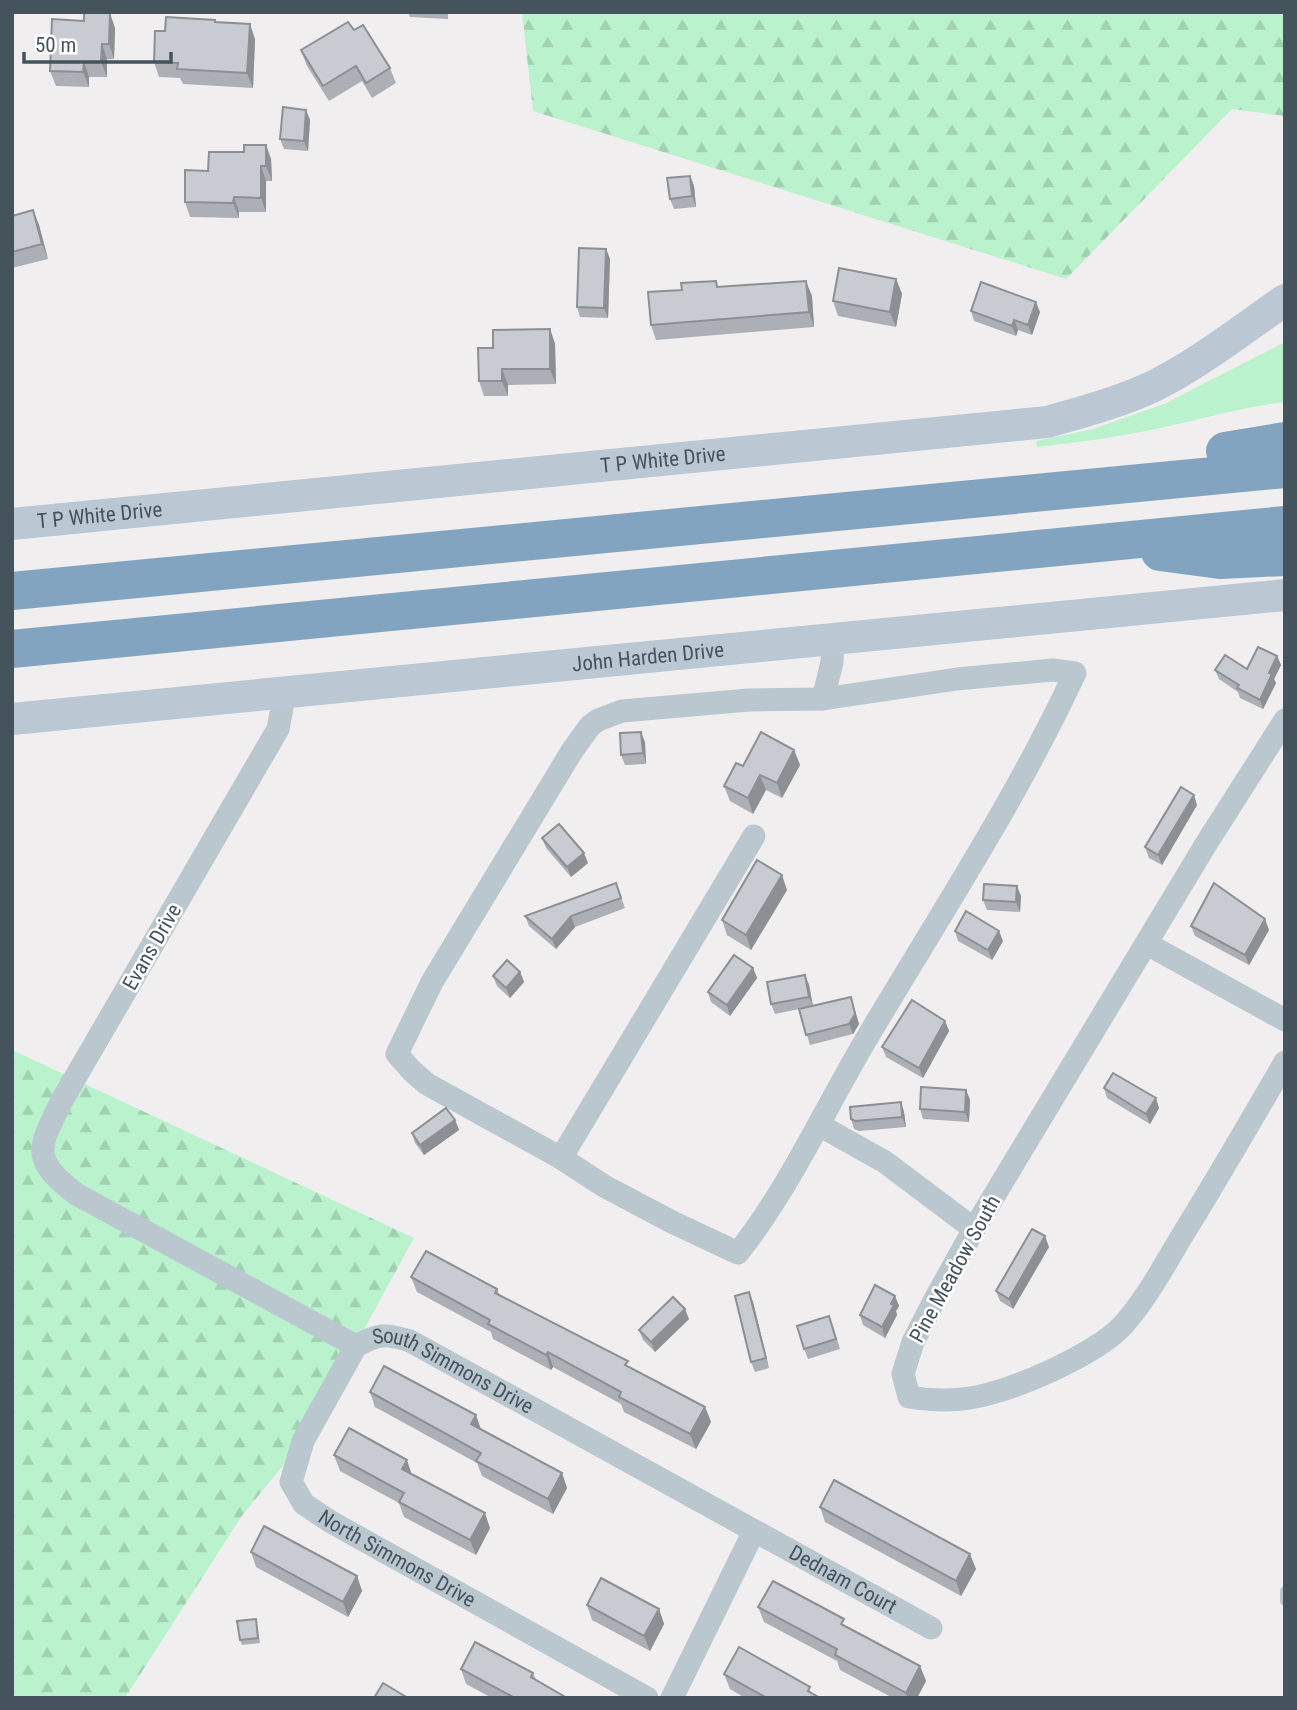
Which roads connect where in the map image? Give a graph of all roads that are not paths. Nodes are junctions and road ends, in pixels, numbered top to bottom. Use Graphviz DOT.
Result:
graph roads {
  1 [pos="1285,300"];
  2 [pos="1285,441"];
  3 [pos="1285,469"];
  4 [pos="986,496"];
  5 [pos="12,524"];
  6 [pos="1285,525"];
  7 [pos="1095,543"];
  8 [pos="1285,557"];
  9 [pos="12,591"];
  10 [pos="1285,595"];
  11 [pos="833,639"];
  12 [pos="12,649"];
  13 [pos="285,692"];
  14 [pos="823,699"];
  15 [pos="12,719"];
  16 [pos="1285,720"];
  17 [pos="754,836"];
  18 [pos="1147,944"];
  19 [pos="1285,1020"];
  20 [pos="1285,1062"];
  21 [pos="819,1125"];
  22 [pos="561,1157"];
  23 [pos="76,1194"];
  24 [pos="974,1229"];
  25 [pos="356,1346"];
  26 [pos="754,1531"];
  27 [pos="1285,1591"];
  28 [pos="1285,1601"];
  29 [pos="930,1629"];
  30 [pos="647,1698"];
  31 [pos="672,1698"];
  1 -- 5 [label="street, T P White Drive"];
  2 -- 4 [label="highway"];
  3 -- 4 [label="highway"];
  4 -- 9 [label="highway"];
  6 -- 7 [label="highway"];
  7 -- 8 [label="highway"];
  7 -- 12 [label="highway"];
  10 -- 11 [label="street, John Harden Drive"];
  11 -- 13 [label="street, John Harden Drive"];
  11 -- 14 [label="street"];
  13 -- 15 [label="street, John Harden Drive"];
  13 -- 23 [label="street, Evans Drive"];
  14 -- 21 [label="street"];
  14 -- 22 [label="street"];
  16 -- 18 [label="street, Pine Meadow South"];
  17 -- 22 [label="street"];
  18 -- 19 [label="street"];
  18 -- 24 [label="street, Pine Meadow South"];
  20 -- 24 [label="street, Pine Meadow South"];
  21 -- 22 [label="street"];
  21 -- 24 [label="street"];
  23 -- 25 [label="street, South Simmons Drive"];
  25 -- 26 [label="street, South Simmons Drive"];
  25 -- 30 [label="street, North Simmons Drive"];
  26 -- 29 [label="street, Dednam Court"];
  26 -- 31 [label="street"];
  27 -- 28 [label="lane"];
}
